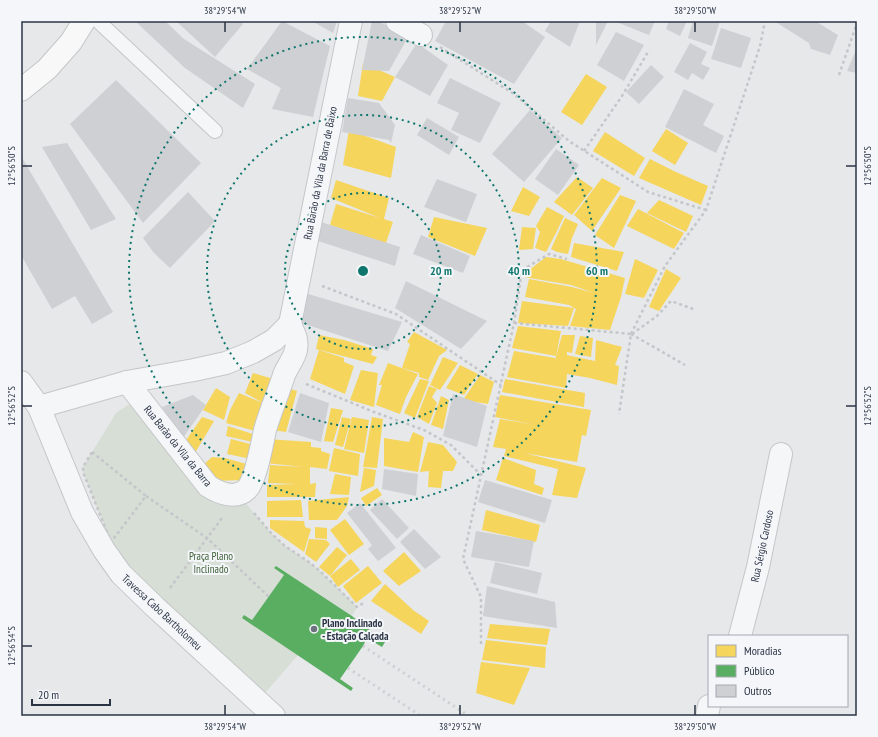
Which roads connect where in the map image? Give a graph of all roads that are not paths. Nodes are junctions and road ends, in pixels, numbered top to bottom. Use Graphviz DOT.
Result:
graph roads {
  1 [pos="84,21"];
  2 [pos="98,21"];
  3 [pos="351,21"];
  4 [pos="397,21"];
  5 [pos="421,35"];
  6 [pos="21,90"];
  7 [pos="214,131"];
  8 [pos="290,324"];
  9 [pos="21,382"];
  10 [pos="127,382"];
  11 [pos="38,407"];
  12 [pos="781,454"];
  13 [pos="740,635"];
  14 [pos="274,716"];
  1 -- 6 [label="main road"];
  2 -- 7 [label="lane"];
  3 -- 8 [label="street, Rua Barão da Vila da Barra de Baixo"];
  4 -- 5 [label="street"];
  8 -- 10 [label="street"];
  8 -- 10 [label="street, Rua Barão da Vila da Barra"];
  9 -- 11 [label="street, Travessa Cabo Bartholomeu"];
  10 -- 11 [label="street"];
  11 -- 14 [label="street, Travessa Cabo Bartholomeu"];
  12 -- 13 [label="street, Rua Sérgio Cardoso"];
}
